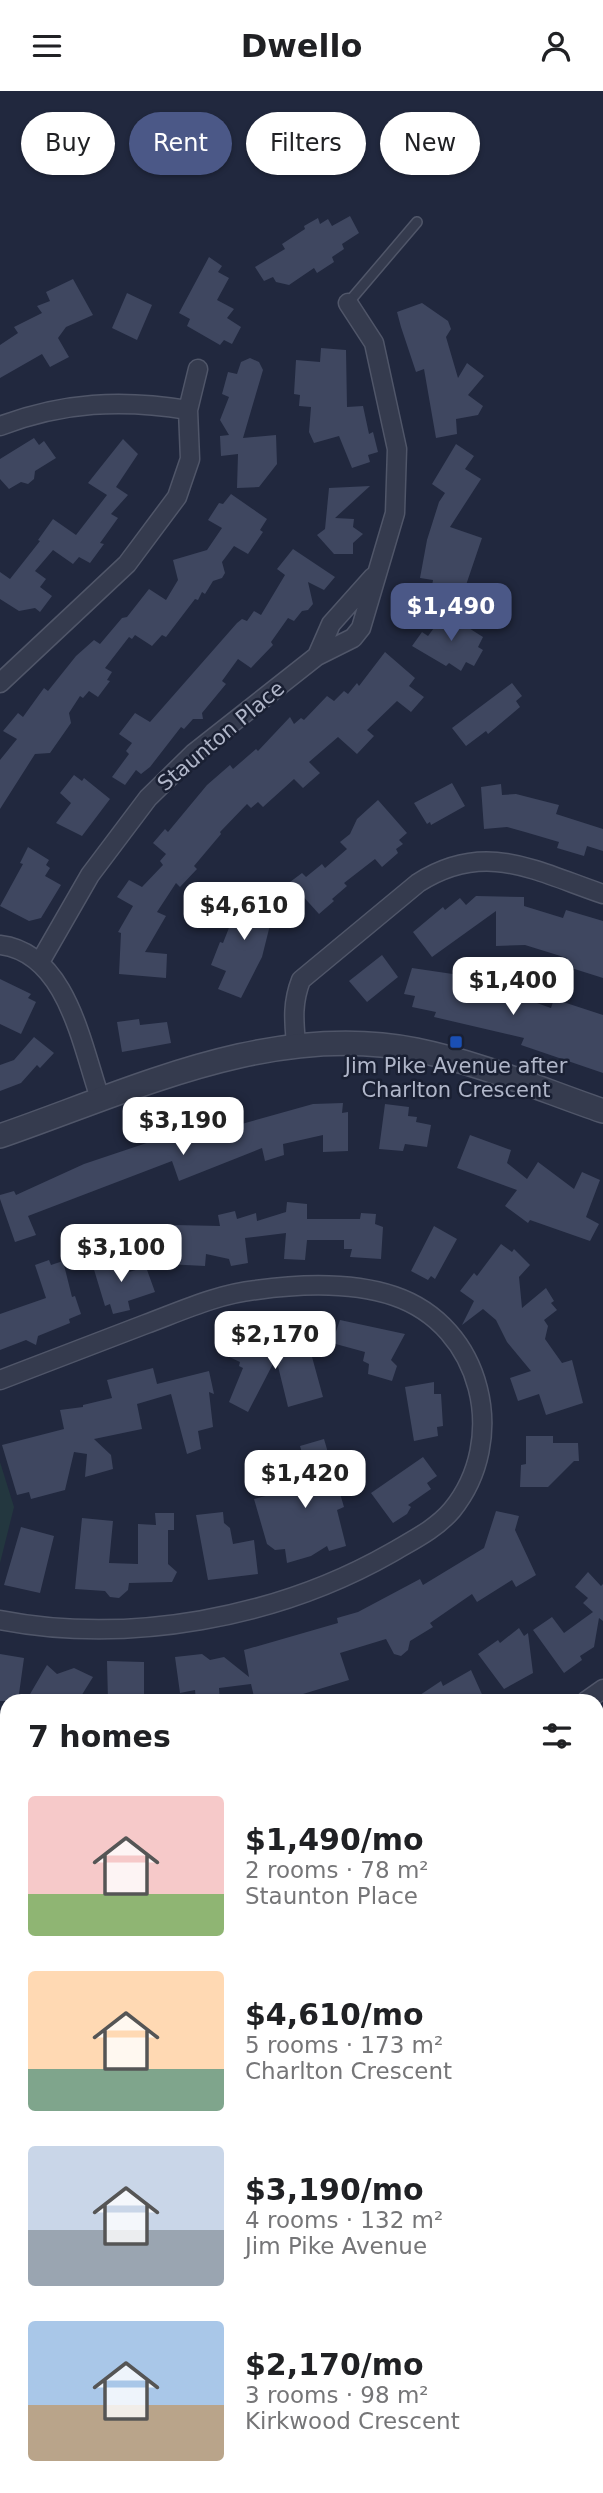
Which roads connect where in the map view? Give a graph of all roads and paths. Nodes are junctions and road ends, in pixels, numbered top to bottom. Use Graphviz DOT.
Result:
graph roads {
  1 [pos="417,222"];
  2 [pos="348,303"];
  3 [pos="198,369"];
  4 [pos="188,410"];
  5 [pos="0,426"];
  6 [pos="377,572"];
  7 [pos="345,605"];
  8 [pos="365,616"];
  9 [pos="317,656"];
  10 [pos="0,683"];
  11 [pos="603,894"];
  12 [pos="0,945"];
  13 [pos="40,962"];
  14 [pos="296,1044"];
  15 [pos="101,1101"];
  16 [pos="603,1111"];
  17 [pos="0,1136"];
  18 [pos="0,1380"];
  19 [pos="0,1620"];
  1 -- 2 [label="lane"];
  2 -- 6 [label="street, Staunton Place"];
  3 -- 4 [label="street"];
  4 -- 5 [label="street"];
  4 -- 10 [label="street"];
  6 -- 7 [label="street, Staunton Place"];
  6 -- 8 [label="street, Staunton Place"];
  7 -- 8 [label="street"];
  7 -- 9 [label="street, Staunton Place"];
  8 -- 9 [label="street, Staunton Place"];
  9 -- 13 [label="street, Staunton Place"];
  11 -- 14 [label="street"];
  12 -- 13 [label="street"];
  13 -- 15 [label="street"];
  14 -- 15 [label="street"];
  14 -- 16 [label="street"];
  15 -- 17 [label="street"];
  18 -- 19 [label="street"];
}
